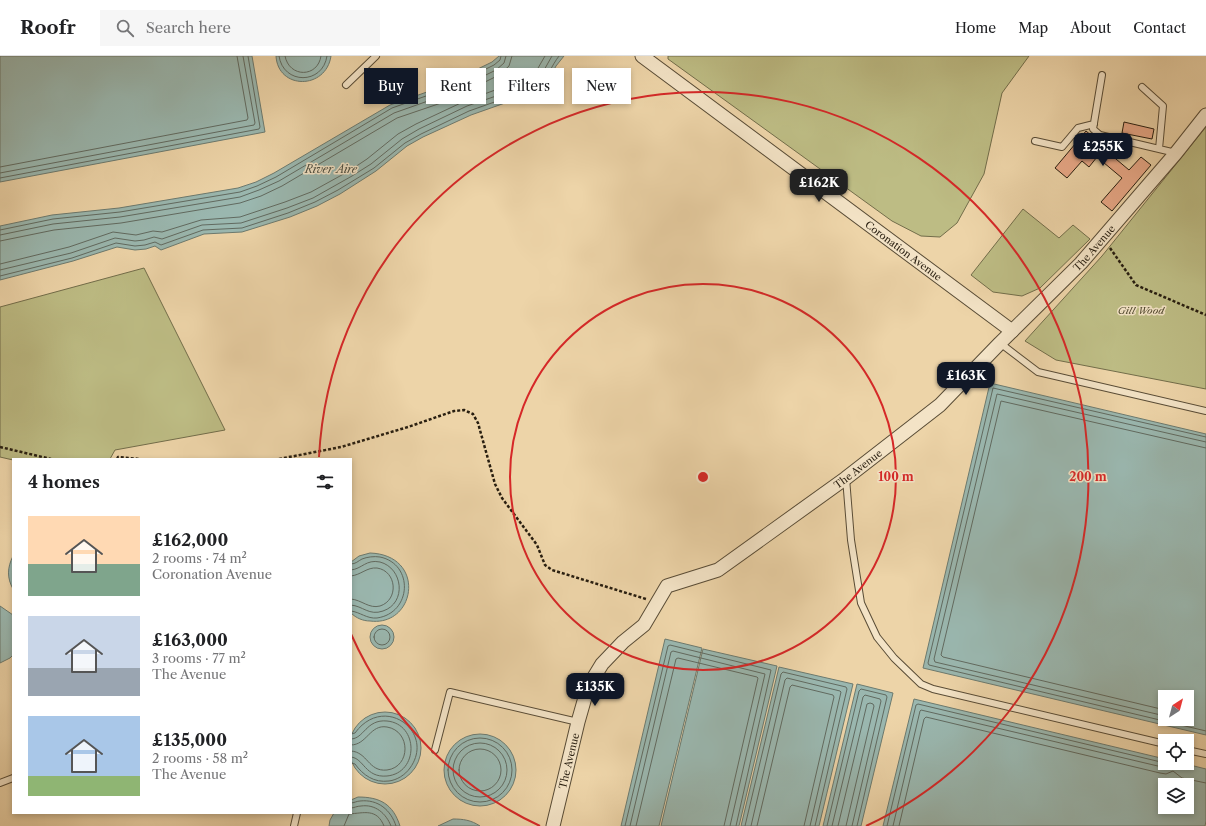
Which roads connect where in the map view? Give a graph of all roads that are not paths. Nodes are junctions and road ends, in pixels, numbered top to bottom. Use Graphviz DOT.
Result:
graph roads {
  1 [pos="376,56"];
  2 [pos="642,56"];
  3 [pos="1102,75"];
  4 [pos="346,85"];
  5 [pos="1142,88"];
  6 [pos="1206,115"];
  7 [pos="1094,124"];
  8 [pos="1035,141"];
  9 [pos="1159,150"];
  10 [pos="1176,153"];
  11 [pos="1012,331"];
  12 [pos="1000,343"];
  13 [pos="1206,411"];
  14 [pos="846,478"];
  15 [pos="578,722"];
  16 [pos="1158,742"];
  17 [pos="436,750"];
  18 [pos="1194,751"];
  19 [pos="1206,754"];
  20 [pos="12,778"];
  21 [pos="0,783"];
  22 [pos="296,814"];
  23 [pos="294,826"];
  24 [pos="553,826"];
  1 -- 4 [label="lane"];
  2 -- 11 [label="street, Coronation Avenue"];
  3 -- 7 [label="lane"];
  5 -- 9 [label="lane"];
  6 -- 10 [label="street, The Avenue"];
  7 -- 8 [label="lane"];
  7 -- 9 [label="lane"];
  9 -- 10 [label="lane"];
  10 -- 11 [label="street, The Avenue"];
  11 -- 12 [label="street, The Avenue"];
  12 -- 13 [label="lane"];
  12 -- 14 [label="street, The Avenue"];
  14 -- 15 [label="street, The Avenue"];
  14 -- 16 [label="lane"];
  15 -- 17 [label="lane"];
  15 -- 24 [label="street, The Avenue"];
  18 -- 19 [label="lane"];
  20 -- 21 [label="lane"];
  22 -- 23 [label="lane"];
}
